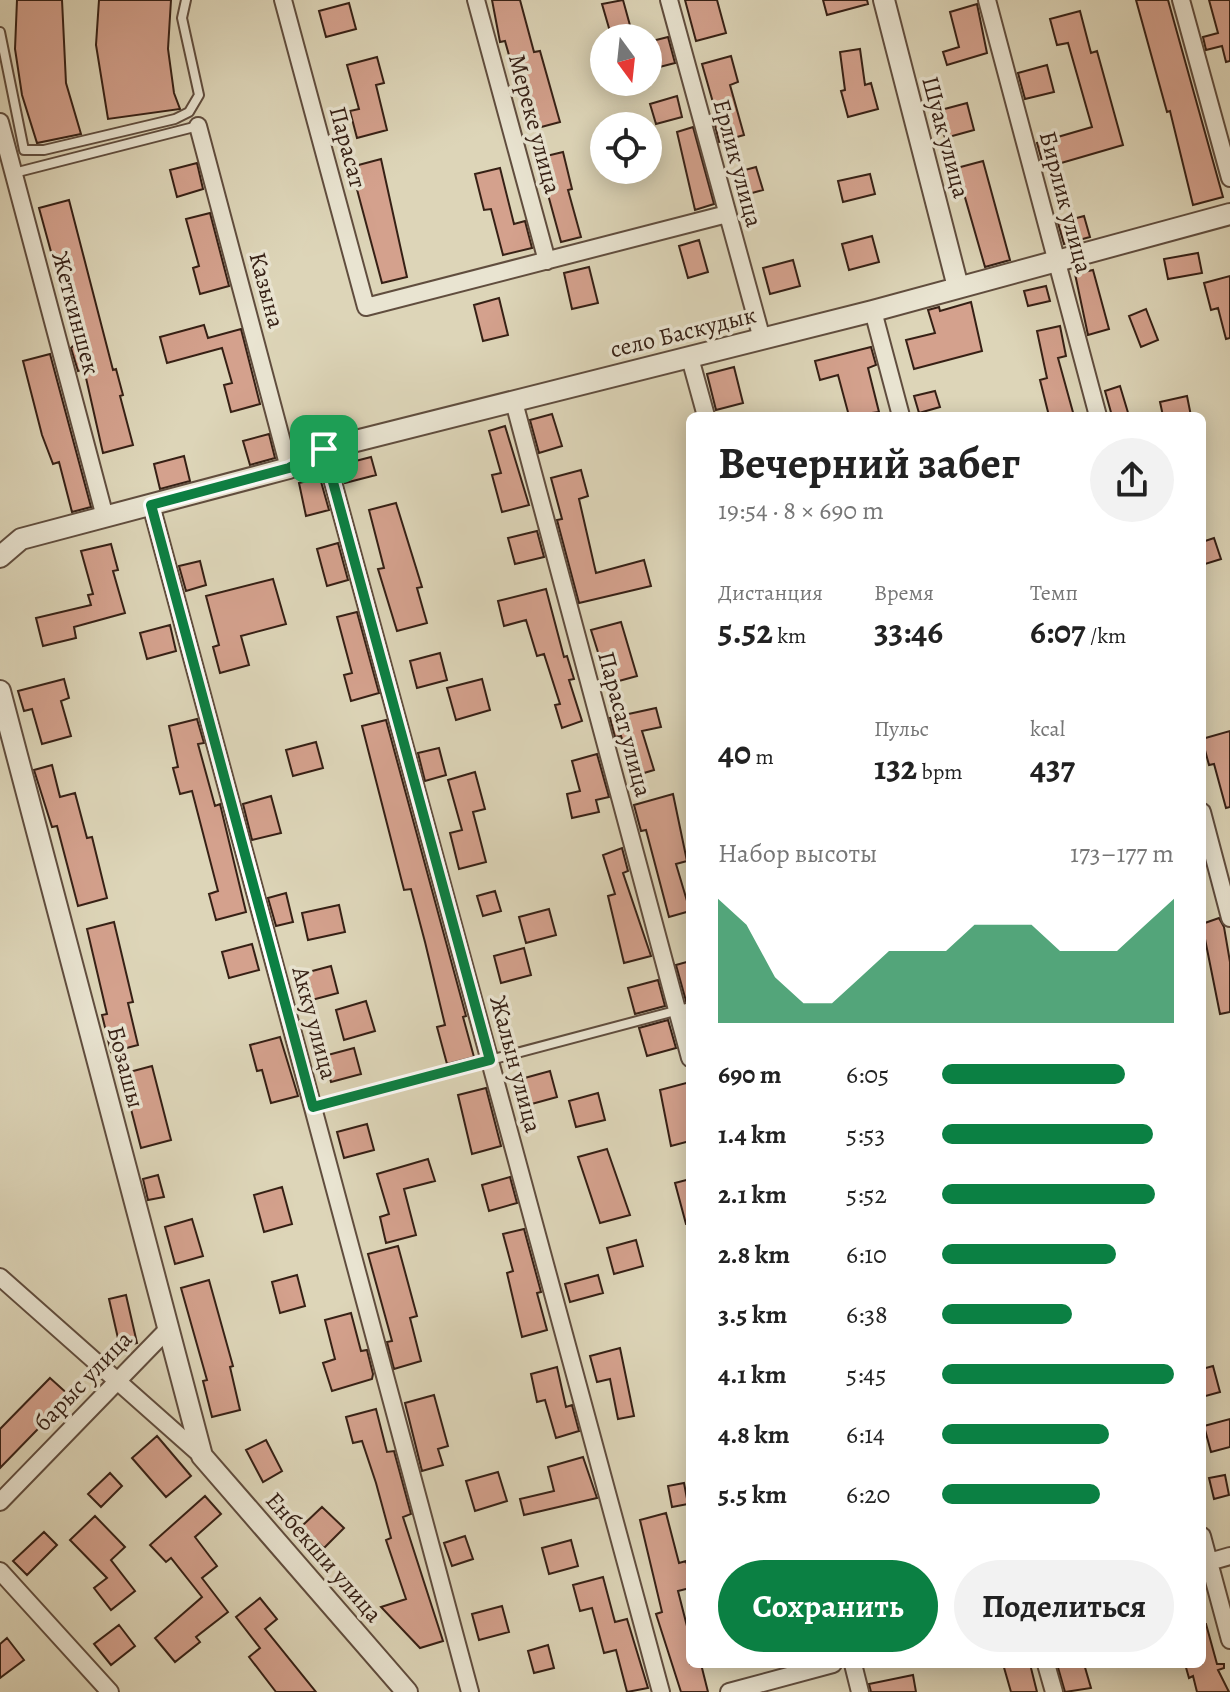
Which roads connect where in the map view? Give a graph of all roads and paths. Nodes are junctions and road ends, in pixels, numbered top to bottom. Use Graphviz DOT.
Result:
graph roads {
  1 [pos="186,0"];
  2 [pos="283,0"];
  3 [pos="476,0"];
  4 [pos="669,0"];
  5 [pos="884,0"];
  6 [pos="987,0"];
  7 [pos="1181,0"];
  8 [pos="0,32"];
  9 [pos="0,122"];
  10 [pos="198,126"];
  11 [pos="14,173"];
  12 [pos="1230,178"];
  13 [pos="727,214"];
  14 [pos="1230,214"];
  15 [pos="547,261"];
  16 [pos="1057,261"];
  17 [pos="958,287"];
  18 [pos="873,311"];
  19 [pos="762,339"];
  20 [pos="690,358"];
  21 [pos="514,402"];
  22 [pos="705,412"];
  23 [pos="900,412"];
  24 [pos="1097,412"];
  25 [pos="324,449"];
  26 [pos="289,468"];
  27 [pos="151,505"];
  28 [pos="105,517"];
  29 [pos="0,557"];
  30 [pos="0,691"];
  31 [pos="1206,827"];
  32 [pos="1230,918"];
  33 [pos="684,1008"];
  34 [pos="490,1060"];
  35 [pos="313,1107"];
  36 [pos="0,1277"];
  37 [pos="168,1329"];
  38 [pos="117,1381"];
  39 [pos="202,1456"];
  40 [pos="0,1502"];
  41 [pos="1230,1556"];
  42 [pos="1206,1563"];
  43 [pos="0,1571"];
  44 [pos="1230,1640"];
  45 [pos="818,1668"];
  46 [pos="854,1668"];
  47 [pos="1047,1668"];
  48 [pos="110,1692"];
  49 [pos="407,1692"];
  50 [pos="470,1692"];
  51 [pos="661,1692"];
  52 [pos="729,1692"];
  53 [pos="860,1692"];
  54 [pos="1054,1692"];
  1 -- 8 [label="lane"];
  2 -- 15 [label="street, Парасат"];
  3 -- 15 [label="street, Мереке улица"];
  4 -- 13 [label="street, Ерлик улица"];
  5 -- 17 [label="street, Шуак улица"];
  6 -- 16 [label="street, Бирлик улица"];
  7 -- 12 [label="street"];
  9 -- 11 [label="street, Жеткиншек"];
  10 -- 11 [label="lane"];
  10 -- 26 [label="street, Казына"];
  11 -- 28 [label="street, Жеткиншек"];
  13 -- 15 [label="street"];
  13 -- 19 [label="street, Ерлик улица"];
  14 -- 16 [label="street, село Баскудык"];
  16 -- 17 [label="street, село Баскудык"];
  16 -- 24 [label="street, Бирлик улица"];
  17 -- 18 [label="street, село Баскудык"];
  18 -- 19 [label="street, село Баскудык"];
  18 -- 23 [label="street"];
  19 -- 20 [label="street, село Баскудык"];
  20 -- 21 [label="street, село Баскудык"];
  20 -- 22 [label="street"];
  21 -- 25 [label="street, село Баскудык"];
  21 -- 33 [label="street, Парасат улица"];
  25 -- 26 [label="street, село Баскудык"];
  25 -- 34 [label="street, Жалын улица"];
  26 -- 27 [label="street, село Баскудык"];
  27 -- 28 [label="street"];
  27 -- 35 [label="street, Акку улица"];
  28 -- 29 [label="street"];
  30 -- 37 [label="street, Бозашы"];
  31 -- 32 [label="street"];
  33 -- 34 [label="lane"];
  34 -- 35 [label="lane"];
  34 -- 51 [label="street, Жалын улица"];
  35 -- 50 [label="street, Акку улица"];
  36 -- 38 [label="street"];
  37 -- 38 [label="street, барыс улица"];
  37 -- 39 [label="street, Бозашы"];
  38 -- 39 [label="street"];
  38 -- 40 [label="street, барыс улица"];
  39 -- 49 [label="street, Енбекши улица"];
  41 -- 42 [label="street"];
  42 -- 44 [label="street"];
  43 -- 48 [label="street"];
  45 -- 52 [label="street"];
  46 -- 53 [label="street"];
  47 -- 54 [label="street"];
}
